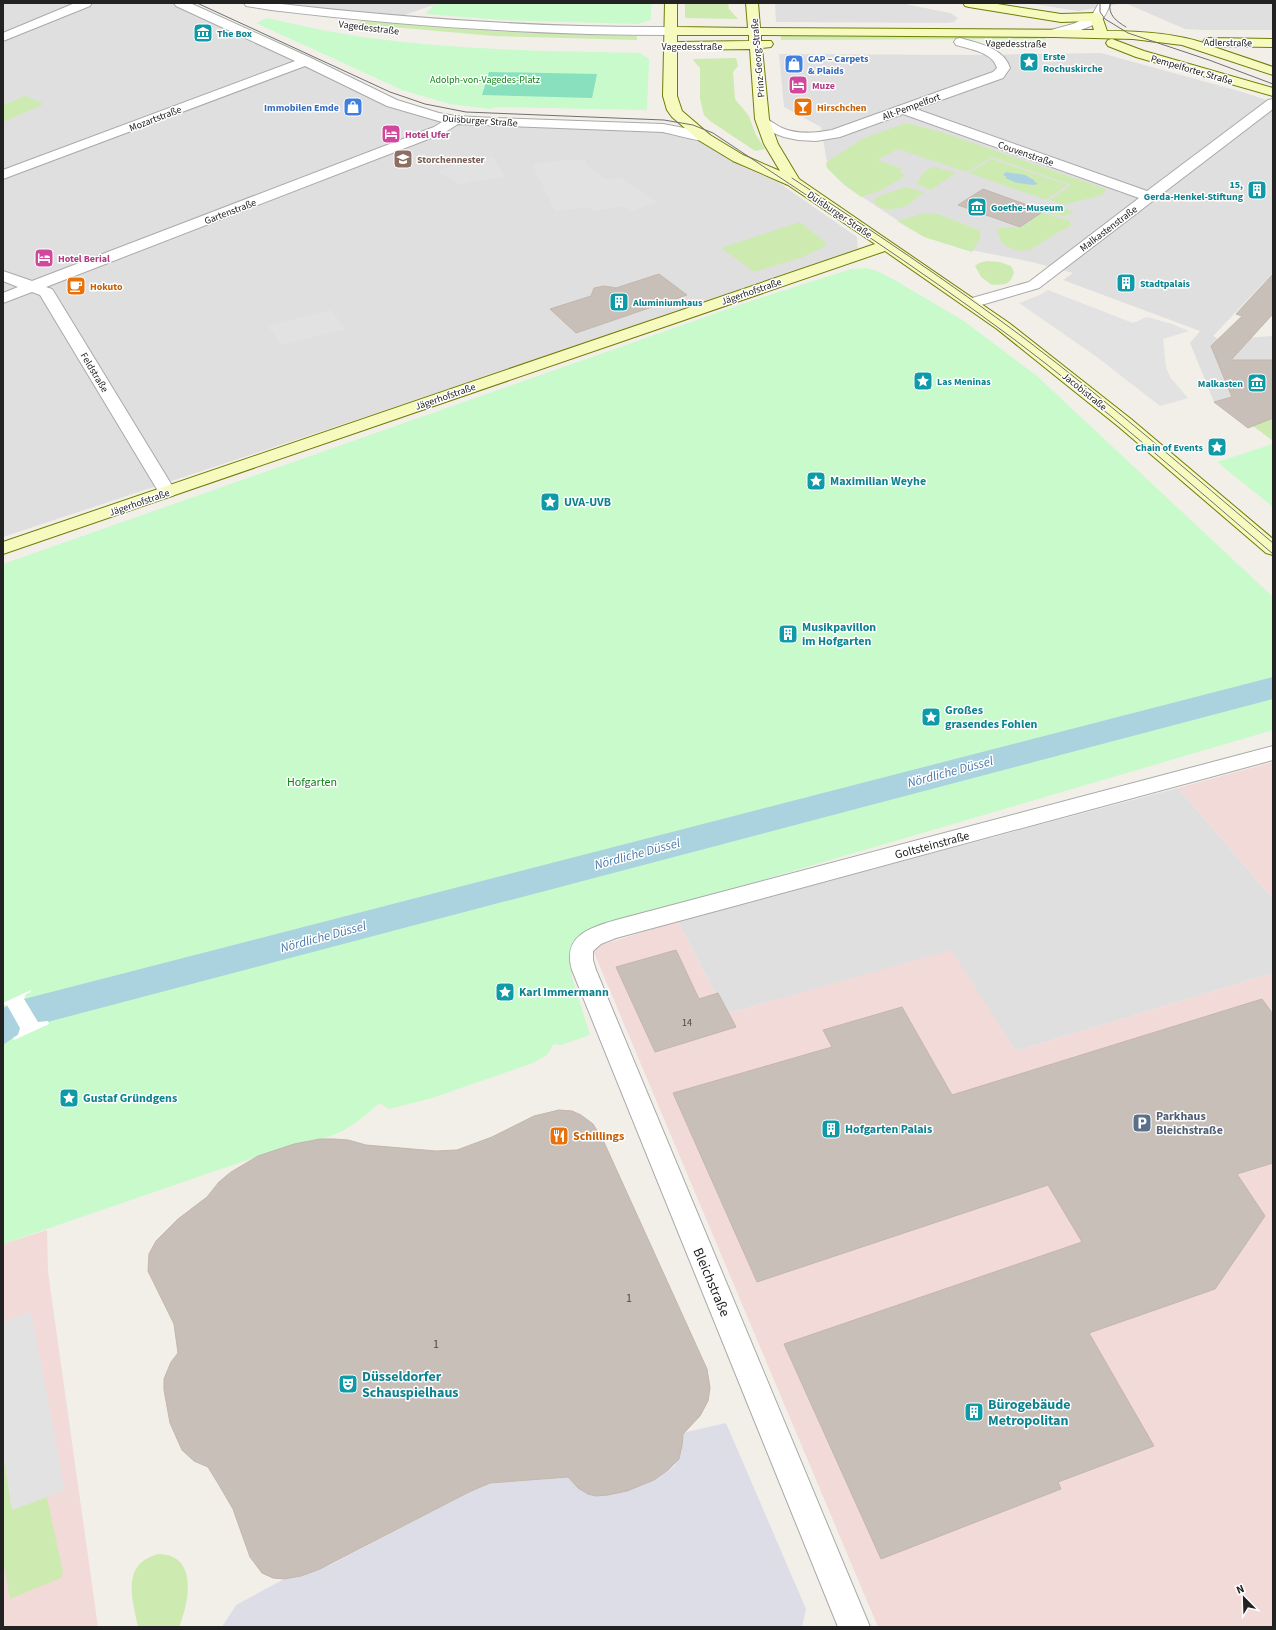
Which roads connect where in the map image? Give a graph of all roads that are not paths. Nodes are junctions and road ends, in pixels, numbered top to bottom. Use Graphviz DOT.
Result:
graph roads {
  1 [pos="86,3"];
  2 [pos="180,3"];
  3 [pos="250,3"];
  4 [pos="671,3"];
  5 [pos="752,3"];
  6 [pos="969,3"];
  7 [pos="1105,3"];
  8 [pos="276,8"];
  9 [pos="1097,17"];
  10 [pos="754,30"];
  11 [pos="670,31"];
  12 [pos="1102,34"];
  13 [pos="3,37"];
  14 [pos="1057,38"];
  15 [pos="1184,41"];
  16 [pos="547,42"];
  17 [pos="960,42"];
  18 [pos="1112,43"];
  19 [pos="1273,43"];
  20 [pos="756,45"];
  21 [pos="655,46"];
  22 [pos="670,46"];
  23 [pos="1273,50"];
  24 [pos="1155,58"];
  25 [pos="306,61"];
  26 [pos="1273,71"];
  27 [pos="1273,92"];
  28 [pos="1273,103"];
  29 [pos="902,109"];
  30 [pos="762,118"];
  31 [pos="455,120"];
  32 [pos="705,138"];
  33 [pos="3,175"];
  34 [pos="793,182"];
  35 [pos="1150,197"];
  36 [pos="887,245"];
  37 [pos="3,276"];
  38 [pos="34,286"];
  39 [pos="3,298"];
  40 [pos="971,304"];
  41 [pos="167,492"];
  42 [pos="3,548"];
  43 [pos="1273,549"];
  44 [pos="1273,753"];
  45 [pos="592,938"];
  46 [pos="854,1627"];
  1 -- 13 [label="street"];
  2 -- 25 [label="street, Duisburger Straße"];
  3 -- 8 [label="street, Vagedesstraße"];
  4 -- 11 [label="main road"];
  5 -- 10 [label="main road, Prinz-Georg-Straße"];
  6 -- 9 [label="main road"];
  7 -- 9 [label="street"];
  8 -- 11 [label="street, Vagedesstraße"];
  8 -- 16 [label="street, Vagedesstraße"];
  9 -- 12 [label="main road"];
  9 -- 14 [label="street"];
  10 -- 11 [label="main road, Vagedesstraße"];
  10 -- 14 [label="main road, Vagedesstraße"];
  10 -- 20 [label="main road, Prinz-Georg-Straße"];
  11 -- 22 [label="main road"];
  12 -- 14 [label="main road, Adlerstraße"];
  12 -- 15 [label="main road, Adlerstraße"];
  12 -- 18 [label="street"];
  14 -- 17 [label="main road, Vagedesstraße"];
  14 -- 18 [label="main road, Vagedesstraße"];
  15 -- 18 [label="main road, Adlerstraße"];
  15 -- 19 [label="main road, Adlerstraße"];
  15 -- 24 [label="main road"];
  15 -- 26 [label="main road, Pempelforter Straße"];
  17 -- 20 [label="main road, Vagedesstraße"];
  17 -- 29 [label="street, Alt-Pempelfort"];
  18 -- 24 [label="main road, Pempelforter Straße"];
  20 -- 22 [label="main road, Vagedesstraße"];
  20 -- 30 [label="main road, Prinz-Georg-Straße"];
  21 -- 22 [label="street, Vagedesstraße"];
  22 -- 32 [label="main road"];
  23 -- 26 [label="main road"];
  24 -- 27 [label="main road, Pempelforter Straße"];
  25 -- 31 [label="street, Duisburger Straße"];
  25 -- 33 [label="street, Mozartstraße"];
  28 -- 35 [label="street, Malkastenstraße"];
  29 -- 30 [label="street, Alt-Pempelfort"];
  29 -- 35 [label="street, Couvenstraße"];
  30 -- 34 [label="main road, Duisburger Straße"];
  31 -- 32 [label="street, Duisburger Straße"];
  31 -- 38 [label="street, Gartenstraße"];
  32 -- 34 [label="main road, Duisburger Straße"];
  34 -- 36 [label="main road, Duisburger Straße"];
  35 -- 40 [label="street, Malkastenstraße"];
  36 -- 40 [label="main road, Jacobistraße"];
  36 -- 41 [label="main road, Jägerhofstraße"];
  37 -- 38 [label="street, Feldstraße"];
  38 -- 39 [label="street, Gartenstraße"];
  38 -- 41 [label="street, Feldstraße"];
  40 -- 43 [label="main road, Jacobistraße"];
  41 -- 42 [label="main road, Jägerhofstraße"];
  44 -- 45 [label="street, Goltsteinstraße"];
  45 -- 46 [label="street, Bleichstraße"];
}
